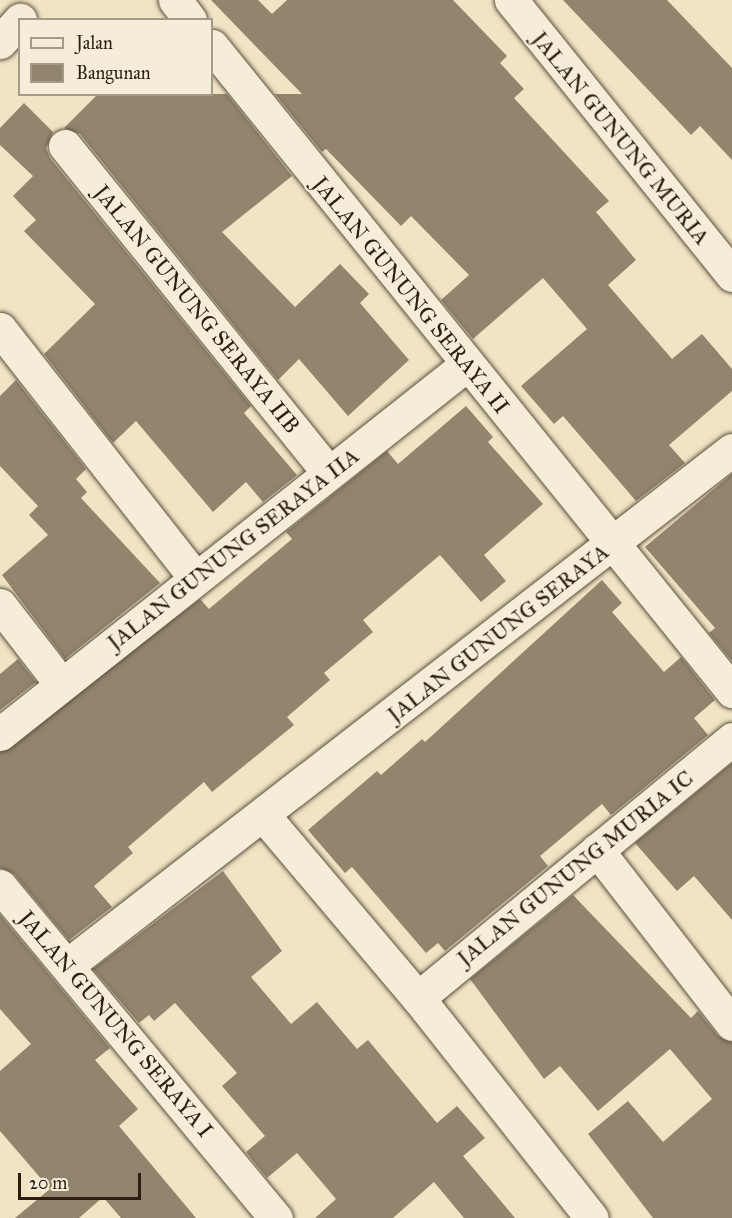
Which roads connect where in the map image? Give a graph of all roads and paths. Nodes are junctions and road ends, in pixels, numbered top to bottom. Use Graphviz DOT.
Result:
graph roads {
  1 [pos="37,0"];
  2 [pos="175,0"];
  3 [pos="511,0"];
  4 [pos="188,18"];
  5 [pos="10,25"];
  6 [pos="213,47"];
  7 [pos="65,146"];
  8 [pos="732,275"];
  9 [pos="0,329"];
  10 [pos="466,365"];
  11 [pos="732,450"];
  12 [pos="329,473"];
  13 [pos="613,544"];
  14 [pos="195,578"];
  15 [pos="0,605"];
  16 [pos="61,684"];
  17 [pos="732,691"];
  18 [pos="0,734"];
  19 [pos="732,739"];
  20 [pos="264,816"];
  21 [pos="597,850"];
  22 [pos="0,886"];
  23 [pos="69,964"];
  24 [pos="418,998"];
  25 [pos="732,1024"];
  26 [pos="276,1218"];
  27 [pos="592,1218"];
  1 -- 5 [label="street"];
  2 -- 4 [label="street"];
  3 -- 8 [label="street, JALAN GUNUNG MURIA"];
  6 -- 10 [label="street, JALAN GUNUNG SERAYA II"];
  7 -- 12 [label="street, JALAN GUNUNG SERAYA IIB"];
  9 -- 14 [label="street"];
  10 -- 12 [label="street, JALAN GUNUNG SERAYA IIA"];
  10 -- 13 [label="street, JALAN GUNUNG SERAYA II"];
  11 -- 13 [label="street, JALAN GUNUNG SERAYA"];
  12 -- 14 [label="street, JALAN GUNUNG SERAYA IIA"];
  13 -- 17 [label="street, JALAN GUNUNG SERAYA II"];
  13 -- 20 [label="street, JALAN GUNUNG SERAYA"];
  14 -- 16 [label="street, JALAN GUNUNG SERAYA IIA"];
  15 -- 16 [label="street"];
  16 -- 18 [label="street, JALAN GUNUNG SERAYA IIA"];
  19 -- 21 [label="street, JALAN GUNUNG MURIA IC"];
  20 -- 23 [label="street, JALAN GUNUNG SERAYA"];
  20 -- 24 [label="street"];
  21 -- 24 [label="street, JALAN GUNUNG MURIA IC"];
  21 -- 25 [label="street"];
  22 -- 23 [label="street, JALAN GUNUNG SERAYA I"];
  23 -- 26 [label="street, JALAN GUNUNG SERAYA I"];
  24 -- 27 [label="street"];
}
